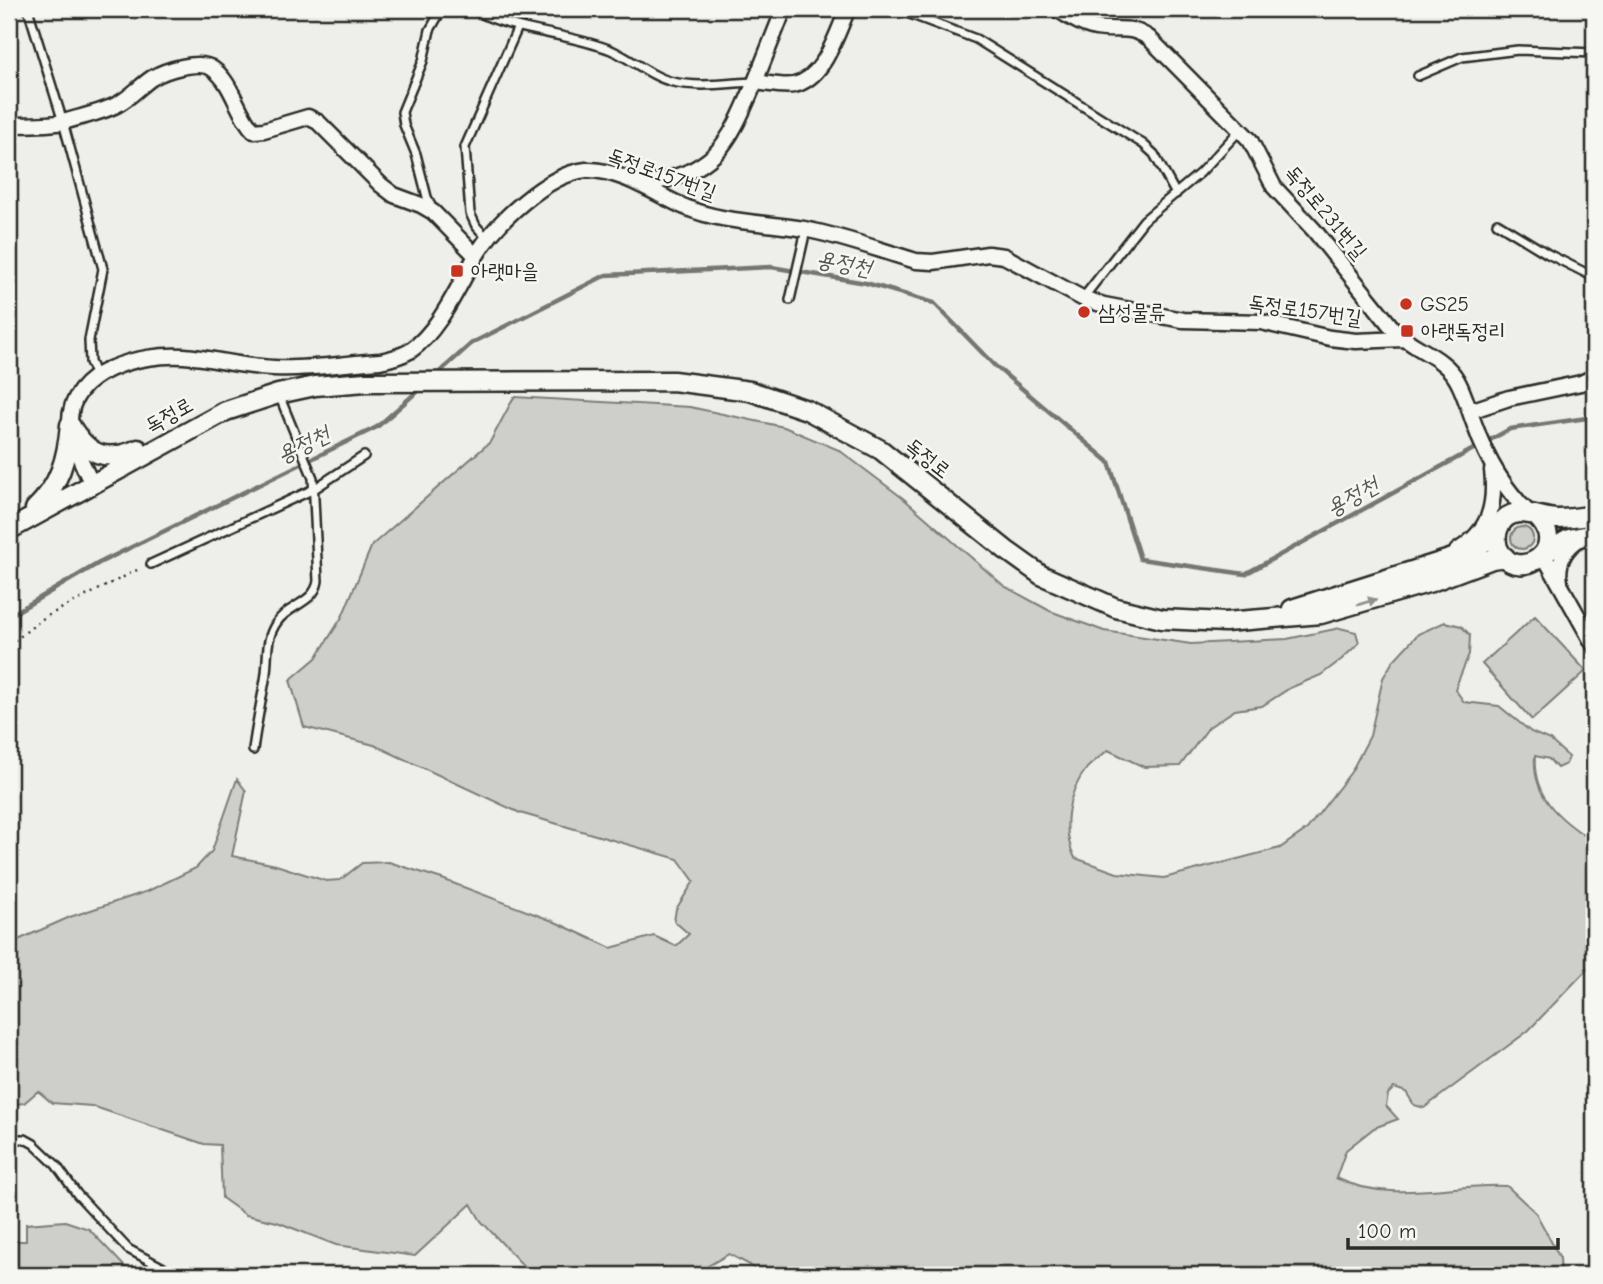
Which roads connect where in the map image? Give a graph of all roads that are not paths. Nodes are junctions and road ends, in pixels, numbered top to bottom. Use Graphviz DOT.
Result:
graph roads {
  1 [pos="27,9"];
  2 [pos="442,9"];
  3 [pos="472,9"];
  4 [pos="783,9"];
  5 [pos="848,9"];
  6 [pos="896,9"];
  7 [pos="1056,9"];
  8 [pos="518,27"];
  9 [pos="1594,53"];
  10 [pos="1418,76"];
  11 [pos="755,82"];
  12 [pos="63,122"];
  13 [pos="9,125"];
  14 [pos="1240,130"];
  15 [pos="641,185"];
  16 [pos="1175,194"];
  17 [pos="433,212"];
  18 [pos="1497,223"];
  19 [pos="807,229"];
  20 [pos="487,238"];
  21 [pos="476,256"];
  22 [pos="1594,278"];
  23 [pos="1083,298"];
  24 [pos="790,300"];
  25 [pos="1403,339"];
  26 [pos="96,376"];
  27 [pos="1594,377"];
  28 [pos="278,394"];
  29 [pos="1470,411"];
  30 [pos="200,424"];
  31 [pos="70,425"];
  32 [pos="364,456"];
  33 [pos="1491,465"];
  34 [pos="92,485"];
  35 [pos="314,489"];
  36 [pos="1533,515"];
  37 [pos="1594,515"];
  38 [pos="15,526"];
  39 [pos="1498,529"];
  40 [pos="1590,535"];
  41 [pos="1543,554"];
  42 [pos="1513,561"];
  43 [pos="150,564"];
  44 [pos="1433,565"];
  45 [pos="1564,594"];
  46 [pos="1251,620"];
  47 [pos="1594,645"];
  48 [pos="253,750"];
  49 [pos="9,1139"];
  50 [pos="177,1275"];
  1 -- 12 [label="lane"];
  2 -- 17 [label="lane"];
  3 -- 8 [label="lane"];
  4 -- 11 [label="street"];
  5 -- 11 [label="street"];
  6 -- 16 [label="lane"];
  7 -- 14 [label="street, 독정로231번길"];
  8 -- 11 [label="lane"];
  8 -- 20 [label="lane"];
  9 -- 10 [label="lane"];
  11 -- 15 [label="street"];
  12 -- 13 [label="street"];
  12 -- 17 [label="street"];
  12 -- 26 [label="lane"];
  14 -- 16 [label="lane"];
  14 -- 25 [label="street, 독정로231번길"];
  15 -- 19 [label="street, 독정로157번길"];
  15 -- 20 [label="street, 독정로157번길"];
  16 -- 23 [label="lane"];
  17 -- 21 [label="street"];
  18 -- 22 [label="lane"];
  19 -- 23 [label="street, 독정로157번길"];
  19 -- 24 [label="lane"];
  20 -- 21 [label="street, 독정로157번길"];
  21 -- 26 [label="street, 독정로157번길"];
  23 -- 25 [label="street, 독정로157번길"];
  25 -- 29 [label="street, 독정로231번길"];
  26 -- 31 [label="street, 독정로157번길"];
  27 -- 29 [label="street"];
  28 -- 30 [label="street, 독정로"];
  28 -- 35 [label="lane"];
  28 -- 46 [label="street, 독정로"];
  29 -- 33 [label="street, 독정로231번길"];
  30 -- 31 [label="street"];
  30 -- 34 [label="street, 독정로"];
  31 -- 34 [label="street"];
  31 -- 38 [label="street"];
  32 -- 35 [label="lane"];
  33 -- 36 [label="street"];
  33 -- 39 [label="street"];
  33 -- 44 [label="street"];
  34 -- 38 [label="street, 독정로"];
  35 -- 43 [label="lane"];
  35 -- 48 [label="lane"];
  36 -- 37 [label="street"];
  36 -- 39 [label="street"];
  36 -- 41 [label="street"];
  39 -- 42 [label="street"];
  39 -- 44 [label="street, 독정로"];
  40 -- 41 [label="street"];
  40 -- 45 [label="street"];
  41 -- 42 [label="street"];
  41 -- 45 [label="street"];
  42 -- 45 [label="street"];
  46 -- 42 [label="street, 독정로, one-way"];
  44 -- 46 [label="street, 독정로"];
  45 -- 47 [label="street"];
  49 -- 50 [label="lane"];
}
